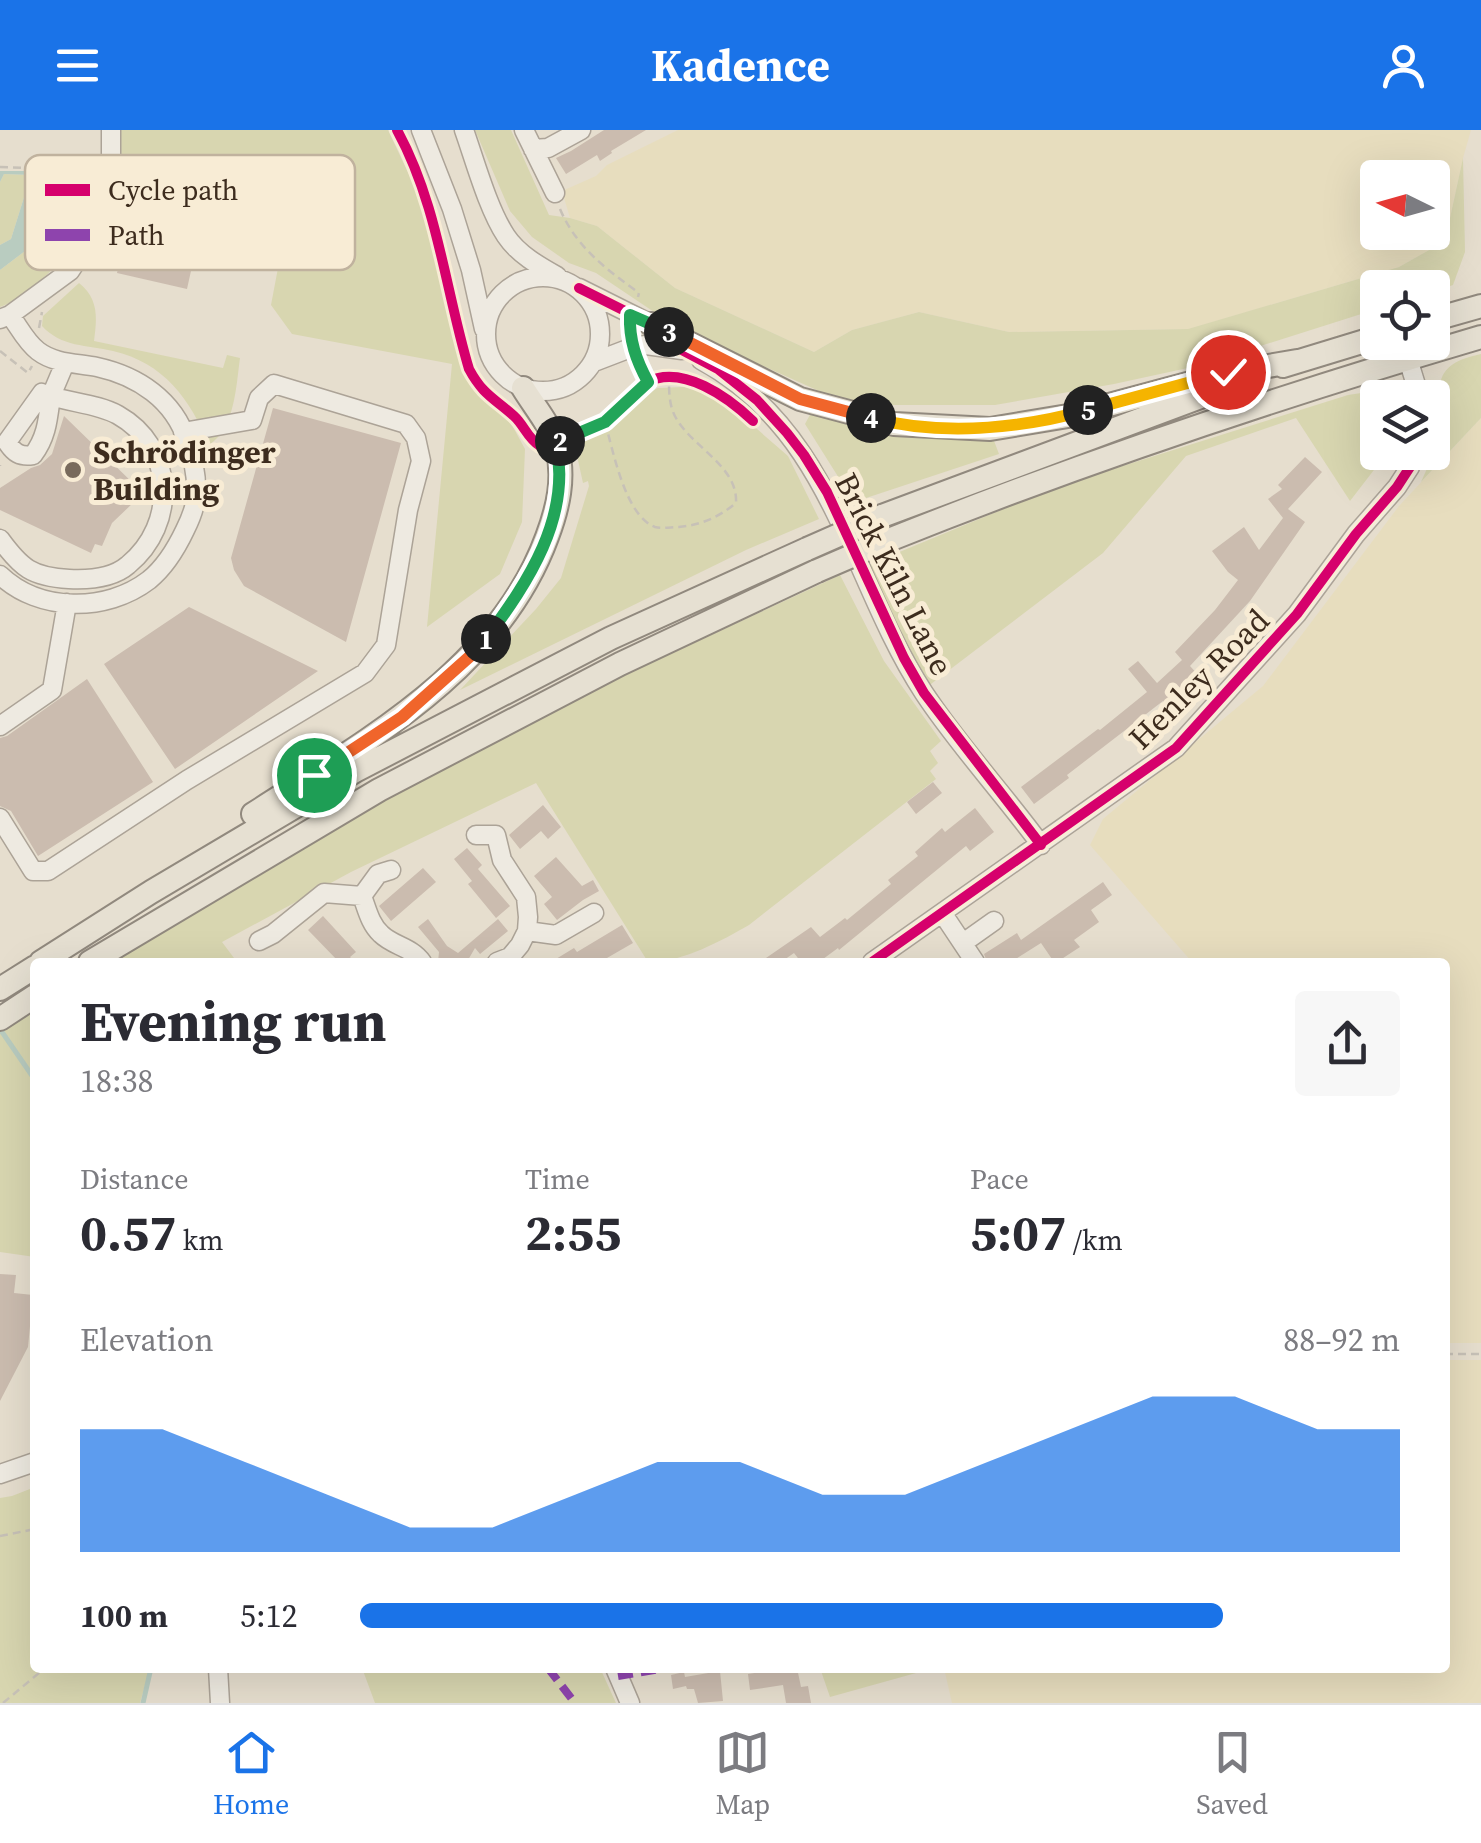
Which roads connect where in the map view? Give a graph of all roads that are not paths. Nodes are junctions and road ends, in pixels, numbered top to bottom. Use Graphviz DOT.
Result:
graph roads {
  1 [pos="111,130"];
  2 [pos="421,130"];
  3 [pos="464,130"];
  4 [pos="524,130"];
  5 [pos="575,132"];
  6 [pos="533,148"];
  7 [pos="111,155"];
  8 [pos="555,193"];
  9 [pos="71,270"];
  10 [pos="560,278"];
  11 [pos="578,288"];
  12 [pos="1481,306"];
  13 [pos="639,314"];
  14 [pos="1450,315"];
  15 [pos="5,317"];
  16 [pos="486,335"];
  17 [pos="1481,337"];
  18 [pos="1360,342"];
  19 [pos="1450,346"];
  20 [pos="682,350"];
  21 [pos="1402,360"];
  22 [pos="1297,361"];
  23 [pos="64,362"];
  24 [pos="594,362"];
  25 [pos="523,388"];
  26 [pos="183,432"];
  27 [pos="1408,470"];
  28 [pos="0,538"];
  29 [pos="0,576"];
  30 [pos="67,604"];
  31 [pos="0,726"];
  32 [pos="0,818"];
  33 [pos="476,835"];
  34 [pos="1041,845"];
  35 [pos="391,870"];
  36 [pos="151,892"];
  37 [pos="362,896"];
  38 [pos="594,913"];
  39 [pos="943,914"];
  40 [pos="994,921"];
  41 [pos="528,931"];
  42 [pos="260,941"];
  43 [pos="963,943"];
  44 [pos="47,958"];
  45 [pos="97,958"];
  46 [pos="419,958"];
  47 [pos="507,958"];
  48 [pos="878,958"];
  49 [pos="972,958"];
  50 [pos="30,969"];
  51 [pos="7,984"];
  52 [pos="30,1000"];
  53 [pos="0,1020"];
  54 [pos="30,1464"];
  55 [pos="0,1474"];
  56 [pos="218,1673"];
  57 [pos="618,1673"];
  58 [pos="220,1700"];
  59 [pos="630,1703"];
  1 -- 7 [label="street"];
  2 -- 16 [label="street"];
  3 -- 10 [label="street"];
  4 -- 6 [label="street"];
  5 -- 6 [label="street"];
  6 -- 8 [label="street"];
  9 -- 15 [label="street"];
  10 -- 11 [label="street"];
  10 -- 16 [label="street"];
  11 -- 13 [label="street, Brick Kiln Lane"];
  11 -- 24 [label="street"];
  12 -- 14 [label="main road"];
  13 -- 20 [label="street, Brick Kiln Lane"];
  13 -- 22 [label="main road"];
  15 -- 23 [label="street"];
  16 -- 25 [label="street"];
  17 -- 19 [label="main road"];
  18 -- 22 [label="main road"];
  20 -- 24 [label="street, Brick Kiln Lane"];
  20 -- 34 [label="street, Brick Kiln Lane"];
  21 -- 45 [label="main road, bridge"];
  22 -- 36 [label="main road, bridge"];
  23 -- 26 [label="street"];
  23 -- 28 [label="street"];
  24 -- 25 [label="street"];
  25 -- 36 [label="main road"];
  26 -- 30 [label="street"];
  26 -- 32 [label="street"];
  27 -- 34 [label="street, Henley Road"];
  29 -- 30 [label="street"];
  30 -- 31 [label="street"];
  33 -- 41 [label="street"];
  34 -- 39 [label="street, Henley Road"];
  35 -- 37 [label="street"];
  36 -- 44 [label="main road"];
  37 -- 42 [label="street"];
  37 -- 46 [label="street"];
  38 -- 41 [label="street"];
  39 -- 43 [label="street"];
  39 -- 48 [label="street, Henley Road"];
  40 -- 43 [label="street"];
  41 -- 47 [label="street"];
  43 -- 49 [label="street"];
  50 -- 51 [label="main road"];
  52 -- 53 [label="main road"];
  54 -- 55 [label="street"];
  56 -- 58 [label="street"];
  57 -- 59 [label="street"];
}
